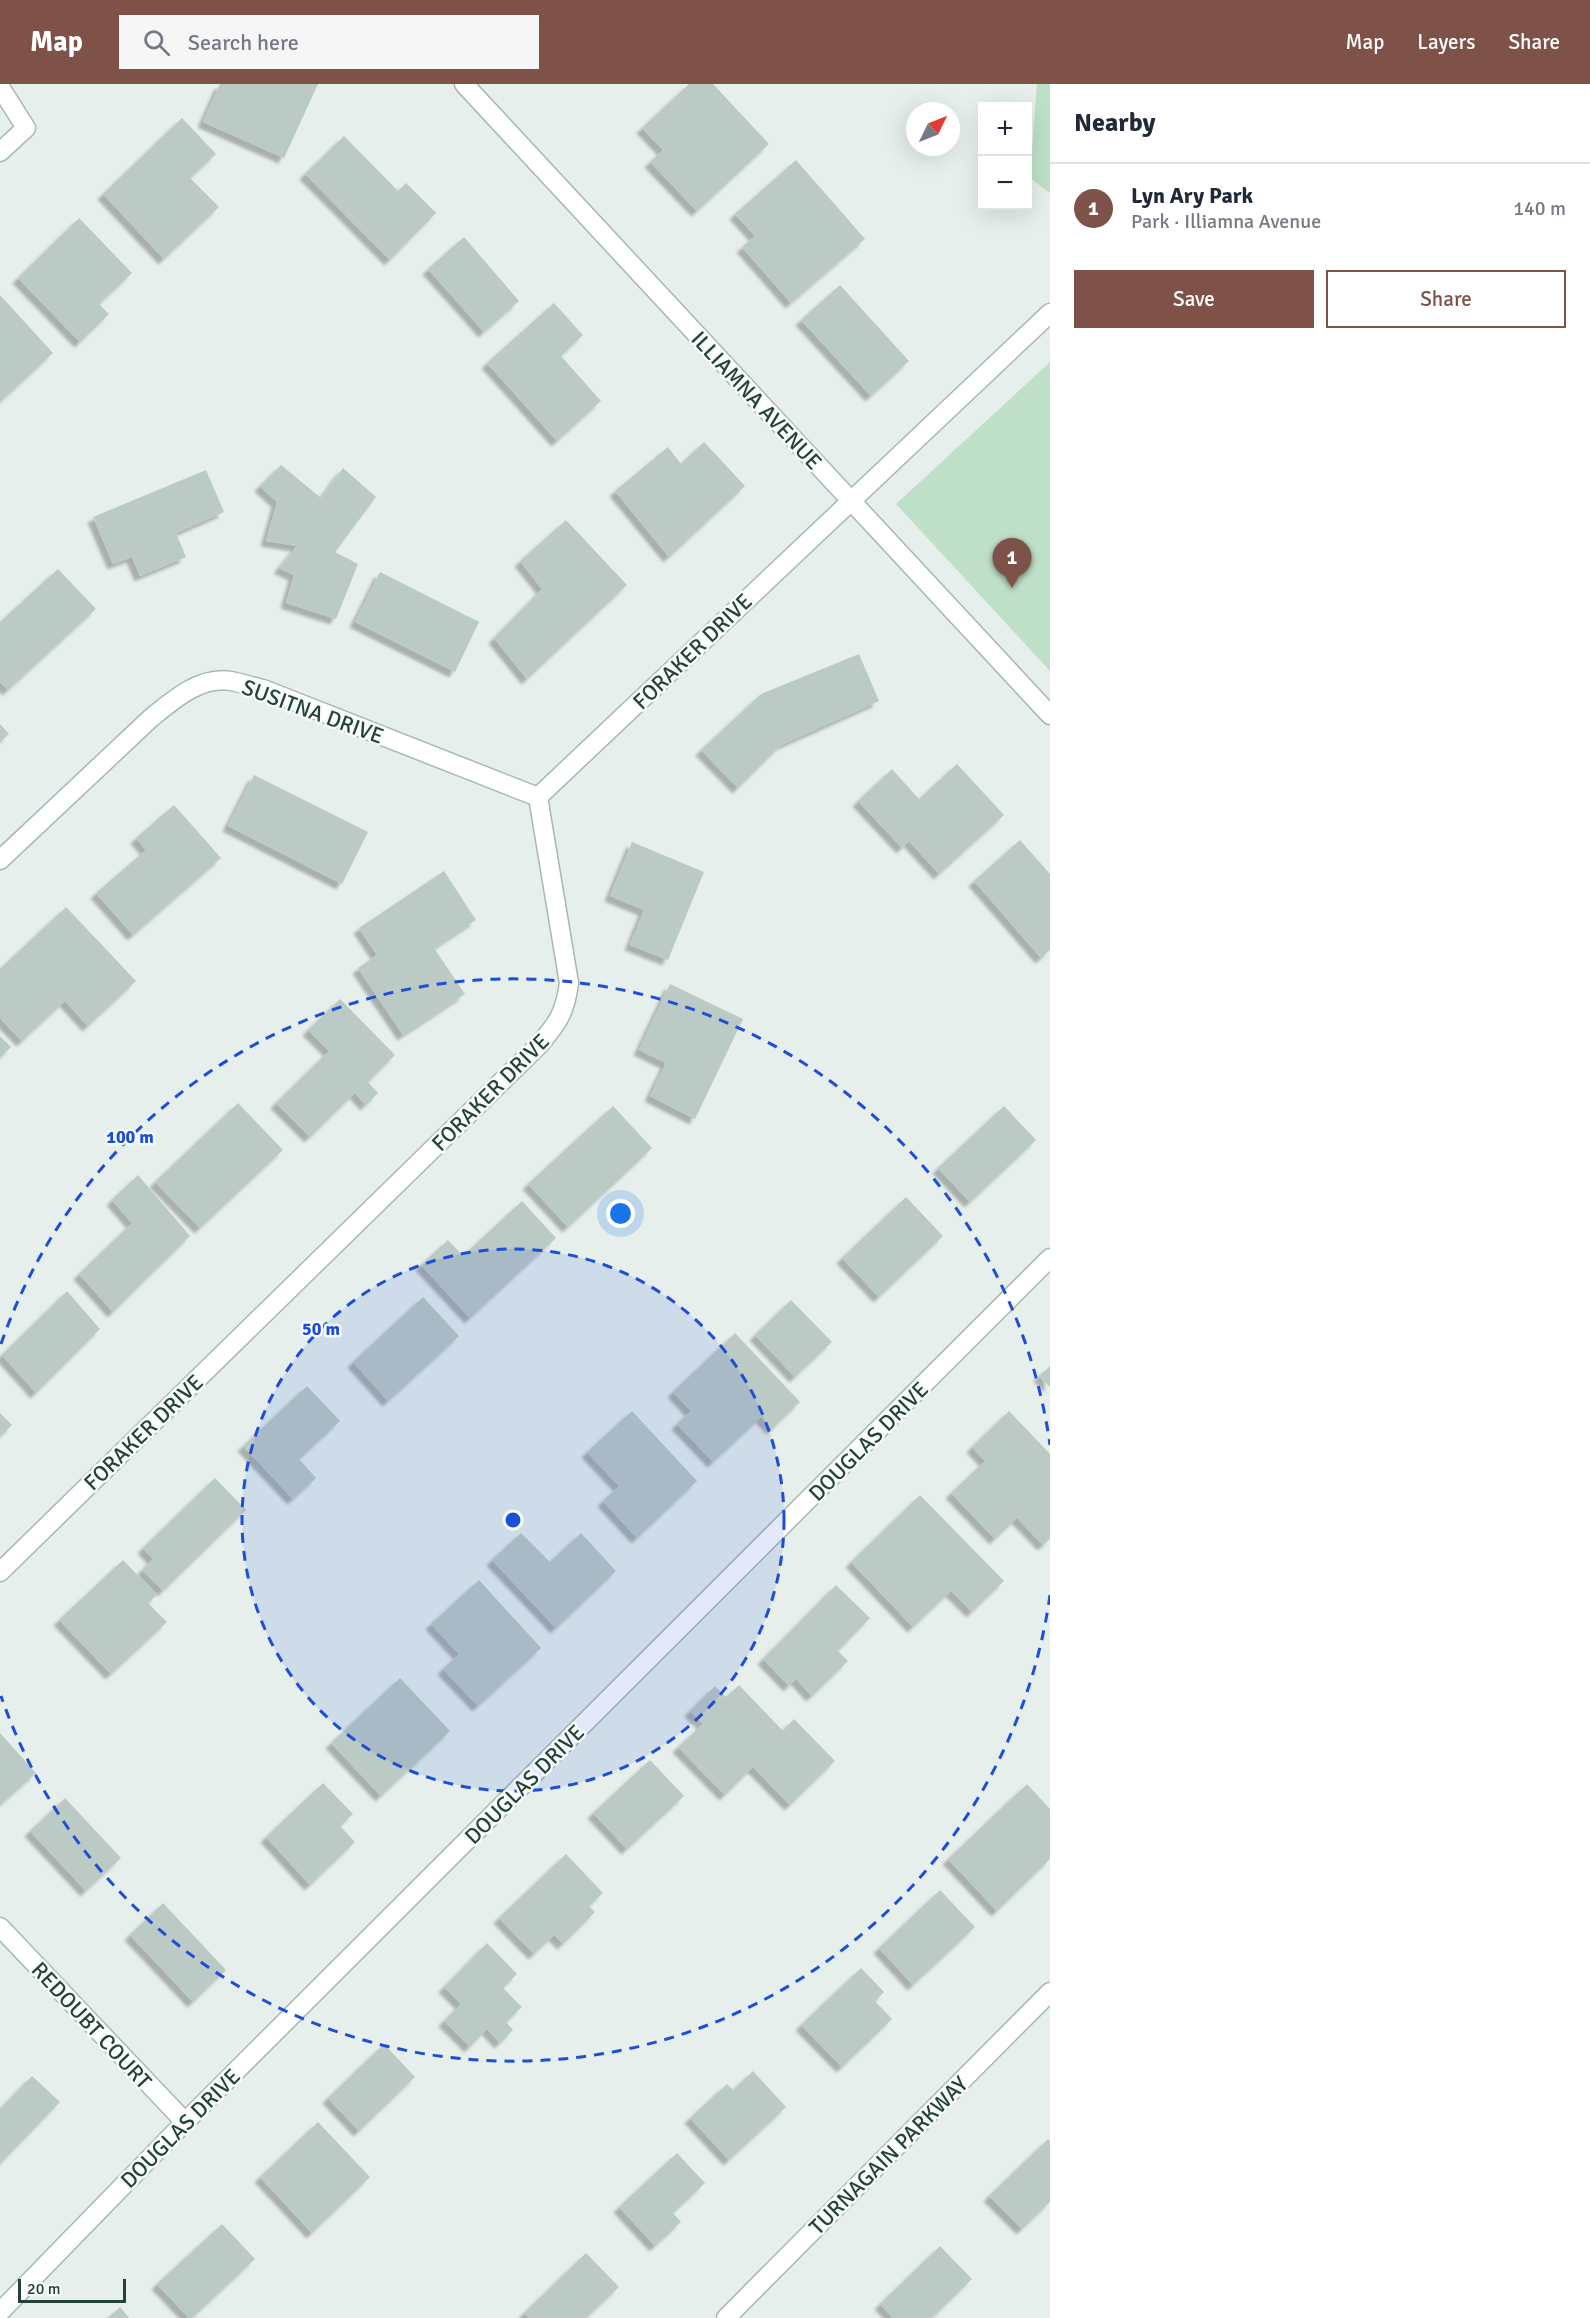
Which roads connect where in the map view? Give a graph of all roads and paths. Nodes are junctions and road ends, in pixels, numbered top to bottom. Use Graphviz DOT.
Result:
graph roads {
  1 [pos="465,84"];
  2 [pos="0,87"];
  3 [pos="0,152"];
  4 [pos="1050,313"];
  5 [pos="850,501"];
  6 [pos="1050,716"];
  7 [pos="538,797"];
  8 [pos="0,860"];
  9 [pos="1050,1258"];
  10 [pos="0,1572"];
  11 [pos="0,1927"];
  12 [pos="1050,1992"];
  13 [pos="185,2122"];
  14 [pos="0,2312"];
  15 [pos="726,2318"];
  1 -- 5 [label="street, ILLIAMNA AVENUE"];
  2 -- 3 [label="street"];
  4 -- 5 [label="street, FORAKER DRIVE"];
  5 -- 6 [label="street, ILLIAMNA AVENUE"];
  5 -- 7 [label="street, FORAKER DRIVE"];
  7 -- 8 [label="street, SUSITNA DRIVE"];
  7 -- 10 [label="street, FORAKER DRIVE"];
  9 -- 13 [label="street, DOUGLAS DRIVE"];
  11 -- 13 [label="street, REDOUBT COURT"];
  12 -- 15 [label="street, TURNAGAIN PARKWAY"];
  13 -- 14 [label="street, DOUGLAS DRIVE"];
}
